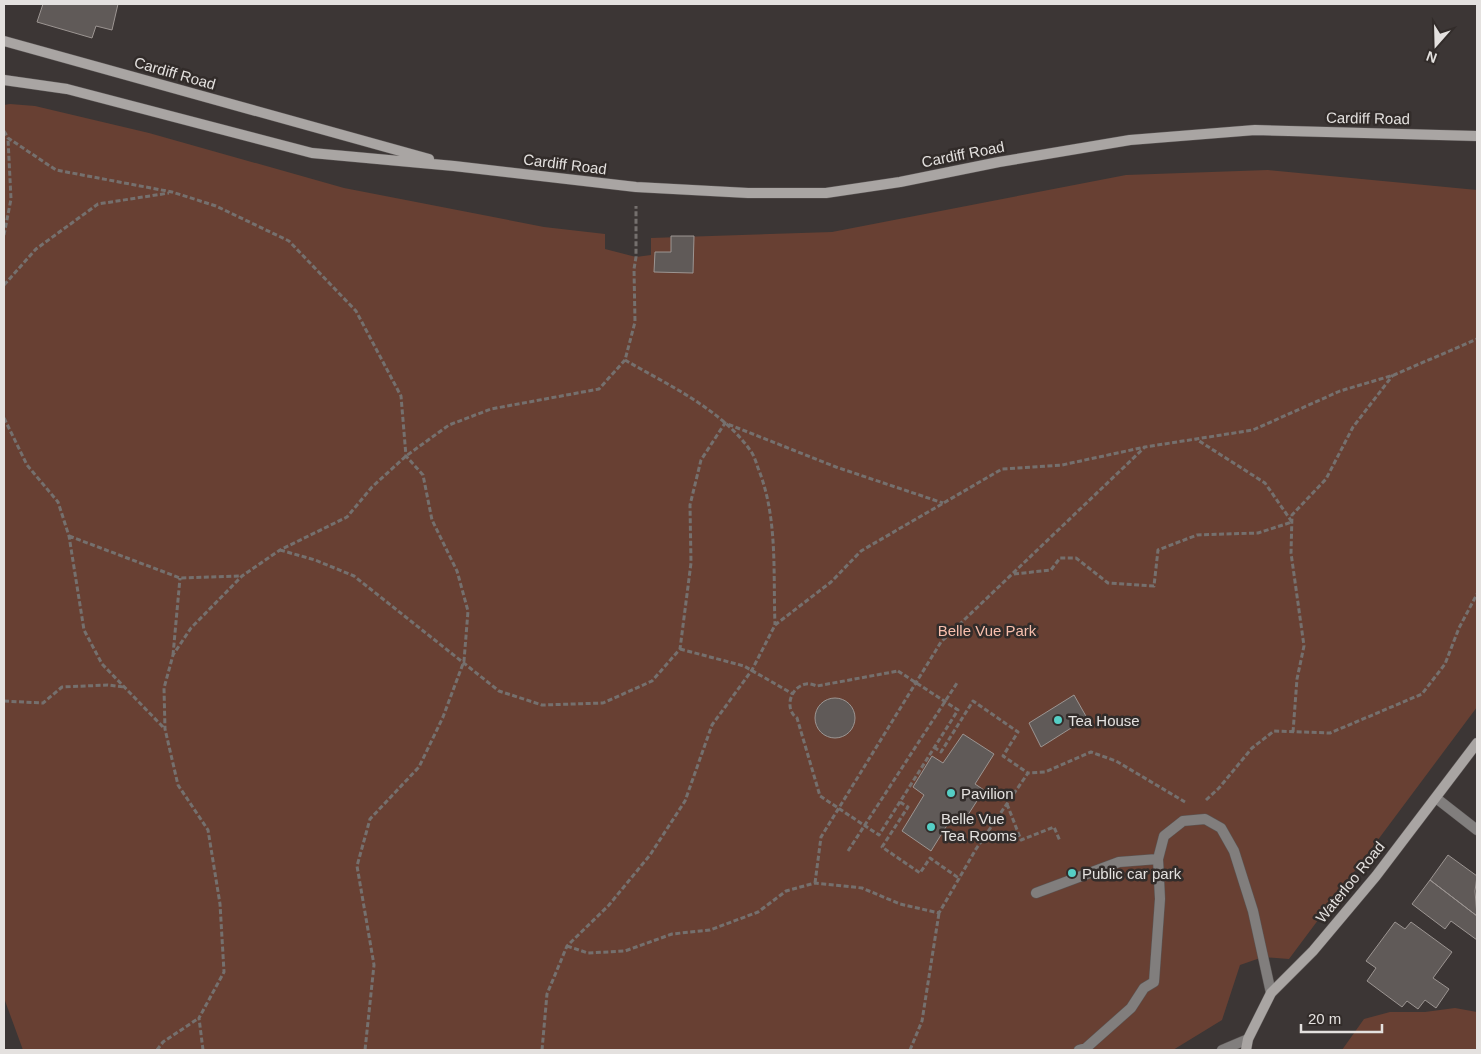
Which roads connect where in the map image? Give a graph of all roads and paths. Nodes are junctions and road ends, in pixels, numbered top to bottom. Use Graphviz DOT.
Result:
graph roads {
  1 [pos="4,41"];
  2 [pos="4,80"];
  3 [pos="4,131"];
  4 [pos="1477,136"];
  5 [pos="8,138"];
  6 [pos="454,166"];
  7 [pos="636,187"];
  8 [pos="172,192"];
  9 [pos="4,235"];
  10 [pos="4,285"];
  11 [pos="1477,339"];
  12 [pos="625,360"];
  13 [pos="1394,375"];
  14 [pos="4,418"];
  15 [pos="725,423"];
  16 [pos="1196,439"];
  17 [pos="1145,447"];
  18 [pos="406,456"];
  19 [pos="943,503"];
  20 [pos="1292,522"];
  21 [pos="69,536"];
  22 [pos="280,550"];
  23 [pos="1014,574"];
  24 [pos="242,576"];
  25 [pos="180,578"];
  26 [pos="1477,594"];
  27 [pos="775,625"];
  28 [pos="680,649"];
  29 [pos="173,655"];
  30 [pos="464,661"];
  31 [pos="752,670"];
  32 [pos="915,683"];
  33 [pos="957,683"];
  34 [pos="124,687"];
  35 [pos="793,694"];
  36 [pos="4,701"];
  37 [pos="945,702"];
  38 [pos="165,729"];
  39 [pos="1293,732"];
  40 [pos="1477,743"];
  41 [pos="934,747"];
  42 [pos="1028,773"];
  43 [pos="1436,798"];
  44 [pos="900,802"];
  45 [pos="1202,803"];
  46 [pos="1006,804"];
  47 [pos="1188,804"];
  48 [pos="837,808"];
  49 [pos="865,826"];
  50 [pos="1477,830"];
  51 [pos="1060,841"];
  52 [pos="848,850"];
  53 [pos="1158,859"];
  54 [pos="960,879"];
  55 [pos="815,883"];
  56 [pos="1036,893"];
  57 [pos="939,913"];
  58 [pos="567,946"];
  59 [pos="1271,993"];
  60 [pos="199,1018"];
  61 [pos="1248,1039"];
  62 [pos="157,1050"];
  63 [pos="203,1050"];
  64 [pos="365,1050"];
  65 [pos="542,1050"];
  66 [pos="910,1050"];
  67 [pos="1079,1050"];
  68 [pos="1222,1050"];
  69 [pos="1246,1050"];
  1 -- 6 [label="main road, Cardiff Road"];
  2 -- 6 [label="main road, Cardiff Road"];
  3 -- 5 [label="path"];
  4 -- 7 [label="main road, Cardiff Road"];
  5 -- 8 [label="path"];
  5 -- 9 [label="path"];
  6 -- 7 [label="main road, Cardiff Road"];
  7 -- 12 [label="path"];
  8 -- 10 [label="path"];
  8 -- 18 [label="path"];
  11 -- 13 [label="path"];
  12 -- 15 [label="path"];
  12 -- 18 [label="path"];
  13 -- 16 [label="path"];
  13 -- 20 [label="path"];
  14 -- 21 [label="path"];
  15 -- 19 [label="path"];
  15 -- 27 [label="path"];
  15 -- 28 [label="path"];
  16 -- 17 [label="path"];
  16 -- 20 [label="path"];
  17 -- 19 [label="path"];
  17 -- 23 [label="path"];
  18 -- 22 [label="path"];
  18 -- 30 [label="path"];
  19 -- 27 [label="path"];
  20 -- 23 [label="path"];
  20 -- 39 [label="path"];
  21 -- 25 [label="path"];
  21 -- 34 [label="path"];
  22 -- 24 [label="path"];
  22 -- 30 [label="path"];
  23 -- 32 [label="path"];
  24 -- 25 [label="path"];
  24 -- 29 [label="path"];
  25 -- 29 [label="path"];
  26 -- 39 [label="path"];
  27 -- 31 [label="path"];
  28 -- 30 [label="path"];
  28 -- 31 [label="path"];
  29 -- 38 [label="path"];
  30 -- 64 [label="path"];
  31 -- 35 [label="path"];
  31 -- 58 [label="path"];
  32 -- 35 [label="path"];
  32 -- 37 [label="path"];
  32 -- 48 [label="path"];
  33 -- 37 [label="path"];
  34 -- 36 [label="path"];
  34 -- 38 [label="path"];
  35 -- 48 [label="path"];
  37 -- 41 [label="path"];
  37 -- 49 [label="path"];
  38 -- 60 [label="path"];
  39 -- 45 [label="path"];
  40 -- 43 [label="main road, Waterloo Road"];
  41 -- 42 [label="path"];
  41 -- 44 [label="path"];
  42 -- 46 [label="path"];
  42 -- 47 [label="path"];
  43 -- 50 [label="street"];
  43 -- 59 [label="main road, Waterloo Road"];
  44 -- 49 [label="path"];
  44 -- 54 [label="path"];
  46 -- 51 [label="path"];
  46 -- 54 [label="path"];
  48 -- 49 [label="path"];
  48 -- 55 [label="path"];
  49 -- 52 [label="path"];
  53 -- 56 [label="street"];
  53 -- 59 [label="street"];
  53 -- 67 [label="street"];
  54 -- 57 [label="path"];
  55 -- 57 [label="path"];
  55 -- 58 [label="path"];
  57 -- 66 [label="path"];
  58 -- 65 [label="path"];
  59 -- 61 [label="main road, Waterloo Road"];
  60 -- 62 [label="path"];
  60 -- 63 [label="path"];
  61 -- 68 [label="street"];
  61 -- 69 [label="main road, Waterloo Road"];
}
